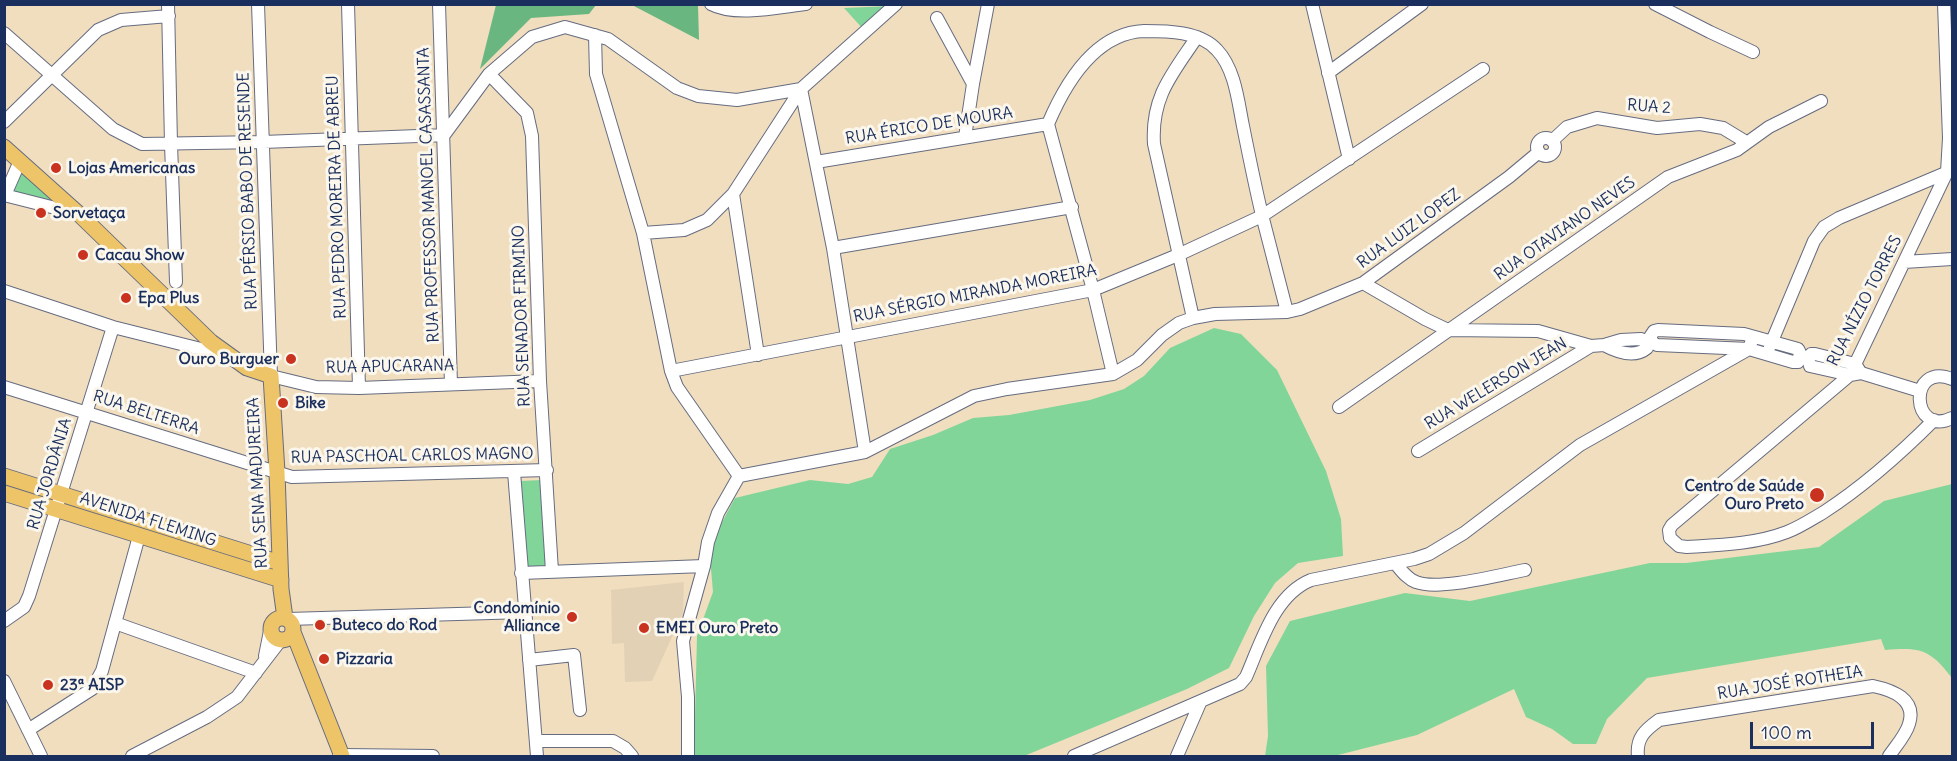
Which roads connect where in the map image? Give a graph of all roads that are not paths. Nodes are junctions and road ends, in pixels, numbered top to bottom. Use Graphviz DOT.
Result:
graph roads {
  1 [pos="258,4"];
  2 [pos="348,4"];
  3 [pos="439,4"];
  4 [pos="711,4"];
  5 [pos="806,4"];
  6 [pos="896,4"];
  7 [pos="988,4"];
  8 [pos="1312,4"];
  9 [pos="1422,4"];
  10 [pos="1655,4"];
  11 [pos="1944,4"];
  12 [pos="1407,9"];
  13 [pos="168,10"];
  14 [pos="937,18"];
  15 [pos="4,33"];
  16 [pos="595,35"];
  17 [pos="1197,37"];
  18 [pos="1753,51"];
  19 [pos="1483,69"];
  20 [pos="489,74"];
  21 [pos="1328,74"];
  22 [pos="52,77"];
  23 [pos="973,84"];
  24 [pos="801,89"];
  25 [pos="1821,101"];
  26 [pos="4,122"];
  27 [pos="1048,124"];
  28 [pos="444,135"];
  29 [pos="965,136"];
  30 [pos="353,137"];
  31 [pos="263,142"];
  32 [pos="1553,142"];
  33 [pos="1746,142"];
  34 [pos="171,144"];
  35 [pos="4,147"];
  36 [pos="1539,152"];
  37 [pos="1565,154"];
  38 [pos="1349,159"];
  39 [pos="20,161"];
  40 [pos="816,162"];
  41 [pos="1950,172"];
  42 [pos="733,194"];
  43 [pos="5,195"];
  44 [pos="1072,207"];
  45 [pos="80,215"];
  46 [pos="1262,216"];
  47 [pos="643,233"];
  48 [pos="833,248"];
  49 [pos="1178,255"];
  50 [pos="1953,258"];
  51 [pos="1904,262"];
  52 [pos="176,282"];
  53 [pos="1363,283"];
  54 [pos="1093,290"];
  55 [pos="4,291"];
  56 [pos="1287,312"];
  57 [pos="1193,318"];
  58 [pos="114,327"];
  59 [pos="1448,330"];
  60 [pos="1753,336"];
  61 [pos="847,337"];
  62 [pos="1771,341"];
  63 [pos="1604,345"];
  64 [pos="1591,346"];
  65 [pos="1749,350"];
  66 [pos="1767,354"];
  67 [pos="758,355"];
  68 [pos="229,356"];
  69 [pos="671,371"];
  70 [pos="1856,371"];
  71 [pos="1113,374"];
  72 [pos="271,376"];
  73 [pos="1952,379"];
  74 [pos="540,381"];
  75 [pos="451,384"];
  76 [pos="4,387"];
  77 [pos="359,388"];
  78 [pos="1920,391"];
  79 [pos="1339,406"];
  80 [pos="86,412"];
  81 [pos="1953,418"];
  82 [pos="1934,420"];
  83 [pos="1418,451"];
  84 [pos="866,452"];
  85 [pos="546,470"];
  86 [pos="277,472"];
  87 [pos="514,472"];
  88 [pos="4,476"];
  89 [pos="739,476"];
  90 [pos="4,493"];
  91 [pos="61,494"];
  92 [pos="56,509"];
  93 [pos="139,536"];
  94 [pos="280,563"];
  95 [pos="1395,563"];
  96 [pos="704,566"];
  97 [pos="1525,570"];
  98 [pos="552,571"];
  99 [pos="521,573"];
  100 [pos="280,585"];
  101 [pos="525,612"];
  102 [pos="4,621"];
  103 [pos="115,623"];
  104 [pos="283,629"];
  105 [pos="529,660"];
  106 [pos="256,673"];
  107 [pos="4,681"];
  108 [pos="1200,703"];
  109 [pos="580,710"];
  110 [pos="28,730"];
  111 [pos="536,741"];
  112 [pos="40,756"];
  113 [pos="132,756"];
  114 [pos="341,756"];
  115 [pos="433,756"];
  116 [pos="537,756"];
  117 [pos="632,756"];
  118 [pos="688,756"];
  119 [pos="1074,756"];
  120 [pos="1178,756"];
  121 [pos="1638,756"];
  122 [pos="1889,756"];
  1 -- 31 [label="street, RUA PÉRSIO BABO DE RESENDE"];
  2 -- 30 [label="street, RUA PEDRO MOREIRA DE ABREU"];
  3 -- 28 [label="street, RUA PROFESSOR MANOEL CASASSANTA"];
  4 -- 5 [label="street"];
  6 -- 24 [label="street"];
  7 -- 23 [label="street"];
  8 -- 21 [label="street"];
  9 -- 12 [label="street"];
  10 -- 18 [label="street"];
  11 -- 41 [label="street, RUA NÍZIO TORRES"];
  12 -- 21 [label="street"];
  13 -- 22 [label="street"];
  13 -- 34 [label="street"];
  14 -- 23 [label="street"];
  15 -- 22 [label="street"];
  16 -- 20 [label="street"];
  16 -- 24 [label="street"];
  16 -- 47 [label="street"];
  17 -- 27 [label="street"];
  17 -- 46 [label="street"];
  17 -- 49 [label="street"];
  19 -- 38 [label="street, RUA SÉRGIO MIRANDA MOREIRA"];
  20 -- 28 [label="street"];
  20 -- 74 [label="street, RUA SENADOR FIRMINO"];
  21 -- 38 [label="street"];
  22 -- 26 [label="street"];
  22 -- 34 [label="street"];
  23 -- 29 [label="street"];
  24 -- 40 [label="street"];
  24 -- 42 [label="street"];
  25 -- 33 [label="street, RUA OTAVIANO NEVES"];
  27 -- 29 [label="street, RUA ÉRICO DE MOURA"];
  27 -- 44 [label="street"];
  28 -- 30 [label="street"];
  28 -- 75 [label="street, RUA PROFESSOR MANOEL CASASSANTA"];
  29 -- 40 [label="street, RUA ÉRICO DE MOURA"];
  30 -- 31 [label="street"];
  30 -- 77 [label="street, RUA PEDRO MOREIRA DE ABREU"];
  31 -- 34 [label="street"];
  31 -- 72 [label="street, RUA PÉRSIO BABO DE RESENDE"];
  32 -- 33 [label="street, RUA 2"];
  32 -- 36 [label="street, RUA 2"];
  32 -- 37 [label="street"];
  33 -- 59 [label="street, RUA OTAVIANO NEVES"];
  34 -- 52 [label="street"];
  35 -- 39 [label="main road"];
  36 -- 53 [label="street, RUA LUIZ LOPEZ"];
  38 -- 46 [label="street, RUA SÉRGIO MIRANDA MOREIRA"];
  39 -- 43 [label="street"];
  39 -- 45 [label="main road"];
  40 -- 48 [label="street"];
  41 -- 51 [label="street, RUA NÍZIO TORRES"];
  41 -- 62 [label="street"];
  42 -- 47 [label="street"];
  42 -- 67 [label="street"];
  43 -- 45 [label="street"];
  44 -- 48 [label="street"];
  44 -- 54 [label="street"];
  45 -- 68 [label="main road"];
  46 -- 49 [label="street, RUA SÉRGIO MIRANDA MOREIRA"];
  46 -- 56 [label="street"];
  47 -- 69 [label="street"];
  48 -- 61 [label="street"];
  49 -- 54 [label="street, RUA SÉRGIO MIRANDA MOREIRA"];
  49 -- 57 [label="street"];
  50 -- 51 [label="street"];
  51 -- 70 [label="street, RUA NÍZIO TORRES"];
  53 -- 56 [label="street, RUA LUIZ LOPEZ"];
  53 -- 59 [label="street"];
  54 -- 61 [label="street, RUA SÉRGIO MIRANDA MOREIRA"];
  54 -- 71 [label="street"];
  55 -- 58 [label="street, RUA APUCARANA"];
  56 -- 57 [label="street, RUA LUIZ LOPEZ"];
  57 -- 71 [label="street, RUA LUIZ LOPEZ"];
  58 -- 68 [label="street, RUA APUCARANA"];
  58 -- 80 [label="street, RUA JORDÂNIA"];
  59 -- 64 [label="street"];
  59 -- 79 [label="street, RUA OTAVIANO NEVES"];
  60 -- 62 [label="street"];
  60 -- 65 [label="street"];
  60 -- 65 [label="street"];
  61 -- 67 [label="street, RUA SÉRGIO MIRANDA MOREIRA"];
  61 -- 84 [label="street"];
  62 -- 66 [label="street"];
  62 -- 66 [label="street"];
  63 -- 64 [label="street"];
  64 -- 83 [label="street, RUA WELERSON JEAN"];
  65 -- 66 [label="street"];
  65 -- 95 [label="street"];
  67 -- 69 [label="street, RUA SÉRGIO MIRANDA MOREIRA"];
  68 -- 72 [label="main road, RUA APUCARANA"];
  69 -- 89 [label="street"];
  70 -- 78 [label="street"];
  70 -- 82 [label="street, RUA NÍZIO TORRES"];
  71 -- 84 [label="street"];
  72 -- 77 [label="street, RUA APUCARANA"];
  72 -- 86 [label="main road, RUA SENA MADUREIRA"];
  73 -- 78 [label="street"];
  74 -- 75 [label="street, RUA APUCARANA"];
  74 -- 85 [label="street, RUA SENADOR FIRMINO"];
  75 -- 77 [label="street, RUA APUCARANA"];
  76 -- 80 [label="street, RUA BELTERRA"];
  78 -- 82 [label="street"];
  80 -- 86 [label="street, RUA BELTERRA"];
  80 -- 91 [label="street, RUA JORDÂNIA"];
  81 -- 82 [label="street"];
  84 -- 89 [label="street"];
  85 -- 87 [label="street, RUA PASCHOAL CARLOS MAGNO"];
  85 -- 98 [label="street, RUA SENADOR FIRMINO"];
  86 -- 87 [label="street, RUA PASCHOAL CARLOS MAGNO"];
  86 -- 94 [label="main road, RUA SENA MADUREIRA"];
  87 -- 99 [label="street"];
  88 -- 91 [label="main road, AVENIDA FLEMING"];
  89 -- 96 [label="street"];
  90 -- 92 [label="main road, AVENIDA FLEMING"];
  91 -- 92 [label="street, RUA JORDÂNIA"];
  91 -- 94 [label="main road, AVENIDA FLEMING"];
  92 -- 93 [label="main road, AVENIDA FLEMING"];
  92 -- 102 [label="street, RUA JORDÂNIA"];
  93 -- 100 [label="main road, AVENIDA FLEMING"];
  93 -- 103 [label="street"];
  94 -- 100 [label="main road, RUA SENA MADUREIRA"];
  95 -- 97 [label="street"];
  95 -- 108 [label="street"];
  96 -- 98 [label="street"];
  96 -- 118 [label="street"];
  98 -- 99 [label="street"];
  99 -- 101 [label="street"];
  100 -- 104 [label="main road, RUA SENA MADUREIRA"];
  101 -- 104 [label="street"];
  101 -- 105 [label="street"];
  103 -- 106 [label="street"];
  103 -- 110 [label="street"];
  104 -- 106 [label="street, RUA SENA MADUREIRA"];
  104 -- 114 [label="main road"];
  105 -- 109 [label="street"];
  105 -- 111 [label="street"];
  106 -- 113 [label="street, RUA SENA MADUREIRA"];
  107 -- 110 [label="street"];
  108 -- 119 [label="street"];
  108 -- 120 [label="street"];
  110 -- 112 [label="street"];
  111 -- 116 [label="street"];
  111 -- 117 [label="street"];
  114 -- 115 [label="street"];
  121 -- 122 [label="street, RUA JOSÉ ROTHEIA"];
}
